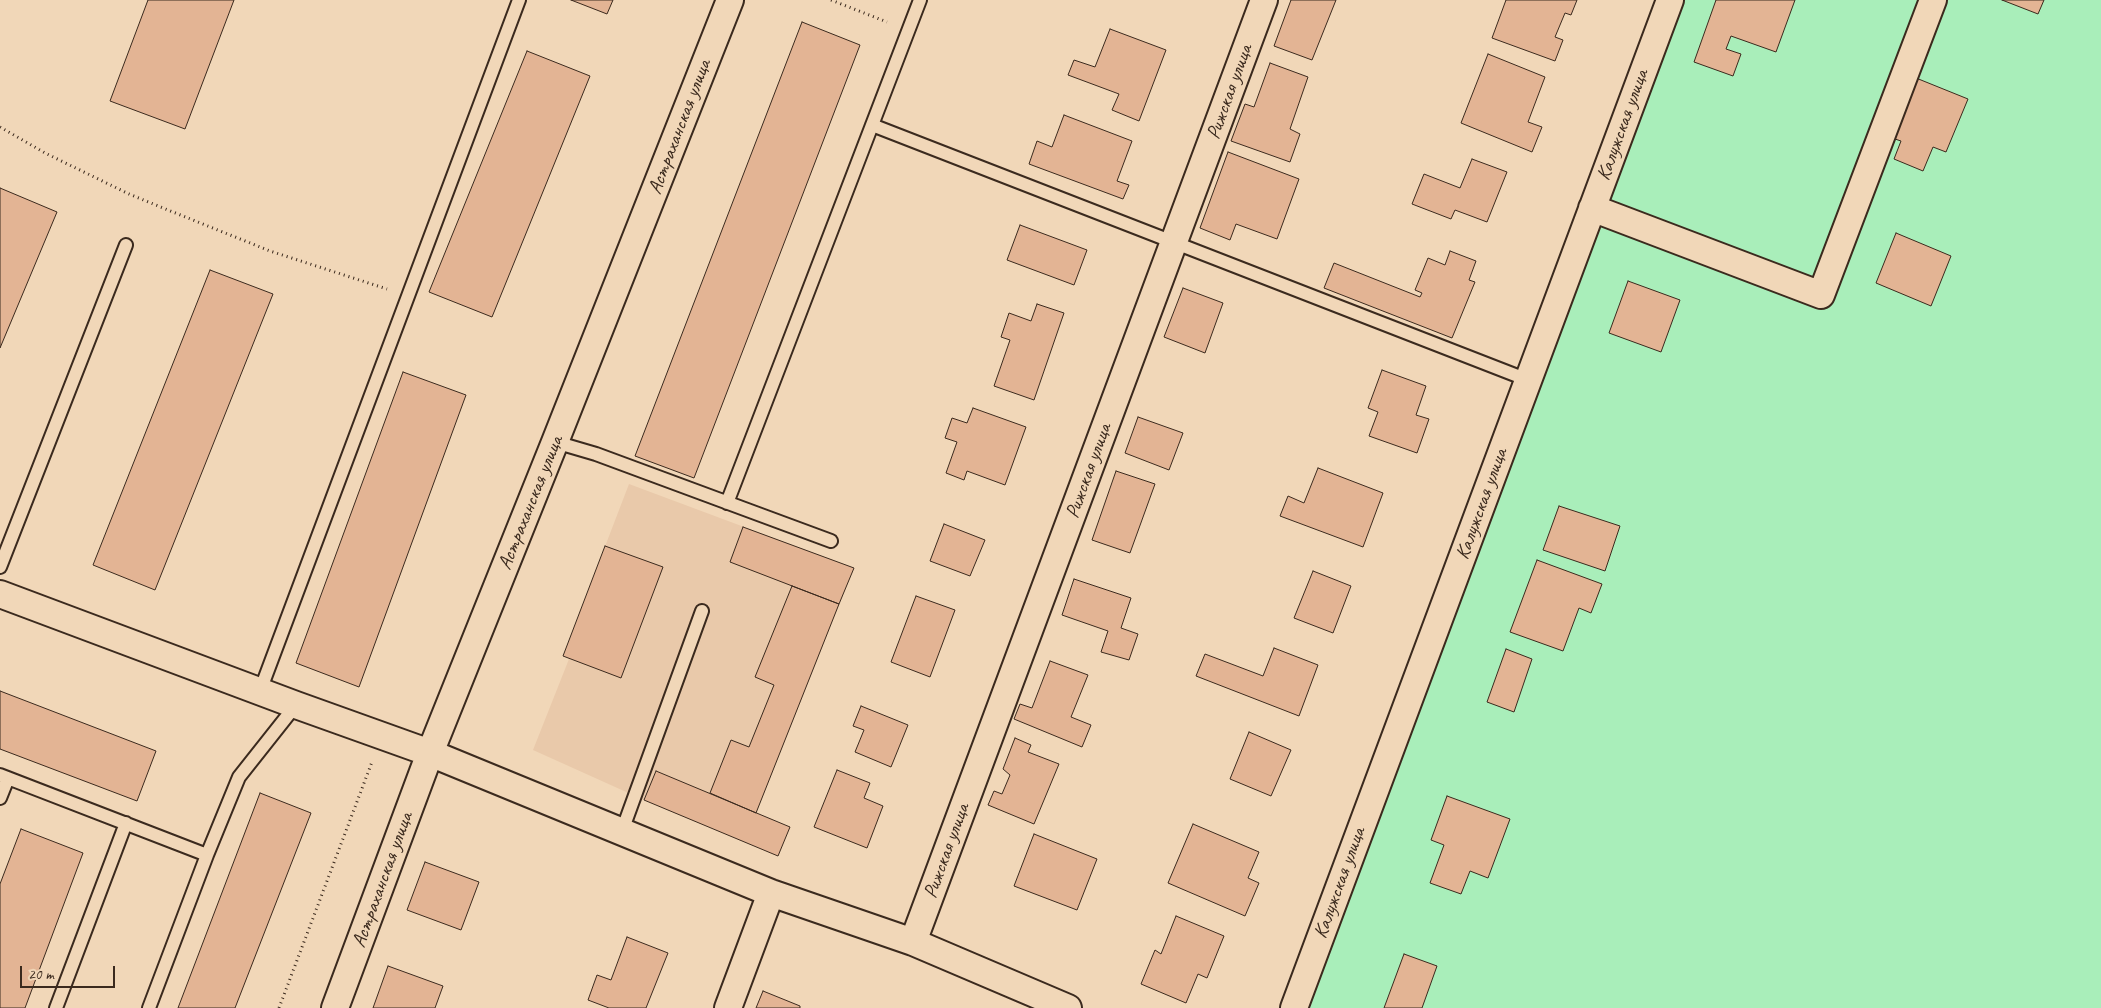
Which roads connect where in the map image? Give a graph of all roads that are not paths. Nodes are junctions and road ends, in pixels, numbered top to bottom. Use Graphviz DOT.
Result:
graph roads {
  1 [pos="519,0"];
  2 [pos="730,0"];
  3 [pos="920,0"];
  4 [pos="1264,0"];
  5 [pos="1670,0"];
  6 [pos="1933,0"];
  7 [pos="872,125"];
  8 [pos="1592,208"];
  9 [pos="1174,242"];
  10 [pos="126,245"];
  11 [pos="1528,380"];
  12 [pos="556,442"];
  13 [pos="727,502"];
  14 [pos="831,542"];
  15 [pos="0,567"];
  16 [pos="0,594"];
  17 [pos="702,611"];
  18 [pos="260,691"];
  19 [pos="296,705"];
  20 [pos="430,753"];
  21 [pos="4,777"];
  22 [pos="0,798"];
  23 [pos="126,823"];
  24 [pos="622,831"];
  25 [pos="207,855"];
  26 [pos="772,893"];
  27 [pos="913,942"];
  28 [pos="56,1008"];
  29 [pos="150,1008"];
  30 [pos="335,1008"];
  31 [pos="728,1008"];
  32 [pos="1068,1008"];
  33 [pos="1294,1008"];
  1 -- 18 [label="lane"];
  2 -- 12 [label="street, Астраханская улица"];
  3 -- 7 [label="lane"];
  4 -- 9 [label="street, Рижская улица"];
  5 -- 8 [label="street, Калужская улица"];
  6 -- 8 [label="street"];
  7 -- 9 [label="lane"];
  7 -- 13 [label="lane"];
  8 -- 11 [label="street, Калужская улица"];
  9 -- 11 [label="lane"];
  9 -- 27 [label="street, Рижская улица"];
  10 -- 15 [label="lane"];
  11 -- 33 [label="street, Калужская улица"];
  12 -- 13 [label="lane"];
  12 -- 20 [label="street, Астраханская улица"];
  13 -- 14 [label="lane"];
  16 -- 18 [label="street"];
  17 -- 24 [label="lane"];
  18 -- 19 [label="street"];
  19 -- 20 [label="street"];
  19 -- 25 [label="lane"];
  20 -- 24 [label="street"];
  20 -- 30 [label="street, Астраханская улица"];
  21 -- 22 [label="lane"];
  21 -- 23 [label="lane"];
  23 -- 25 [label="lane"];
  23 -- 28 [label="lane"];
  24 -- 26 [label="street"];
  25 -- 29 [label="lane"];
  26 -- 27 [label="street"];
  26 -- 31 [label="street"];
  27 -- 32 [label="street"];
}
